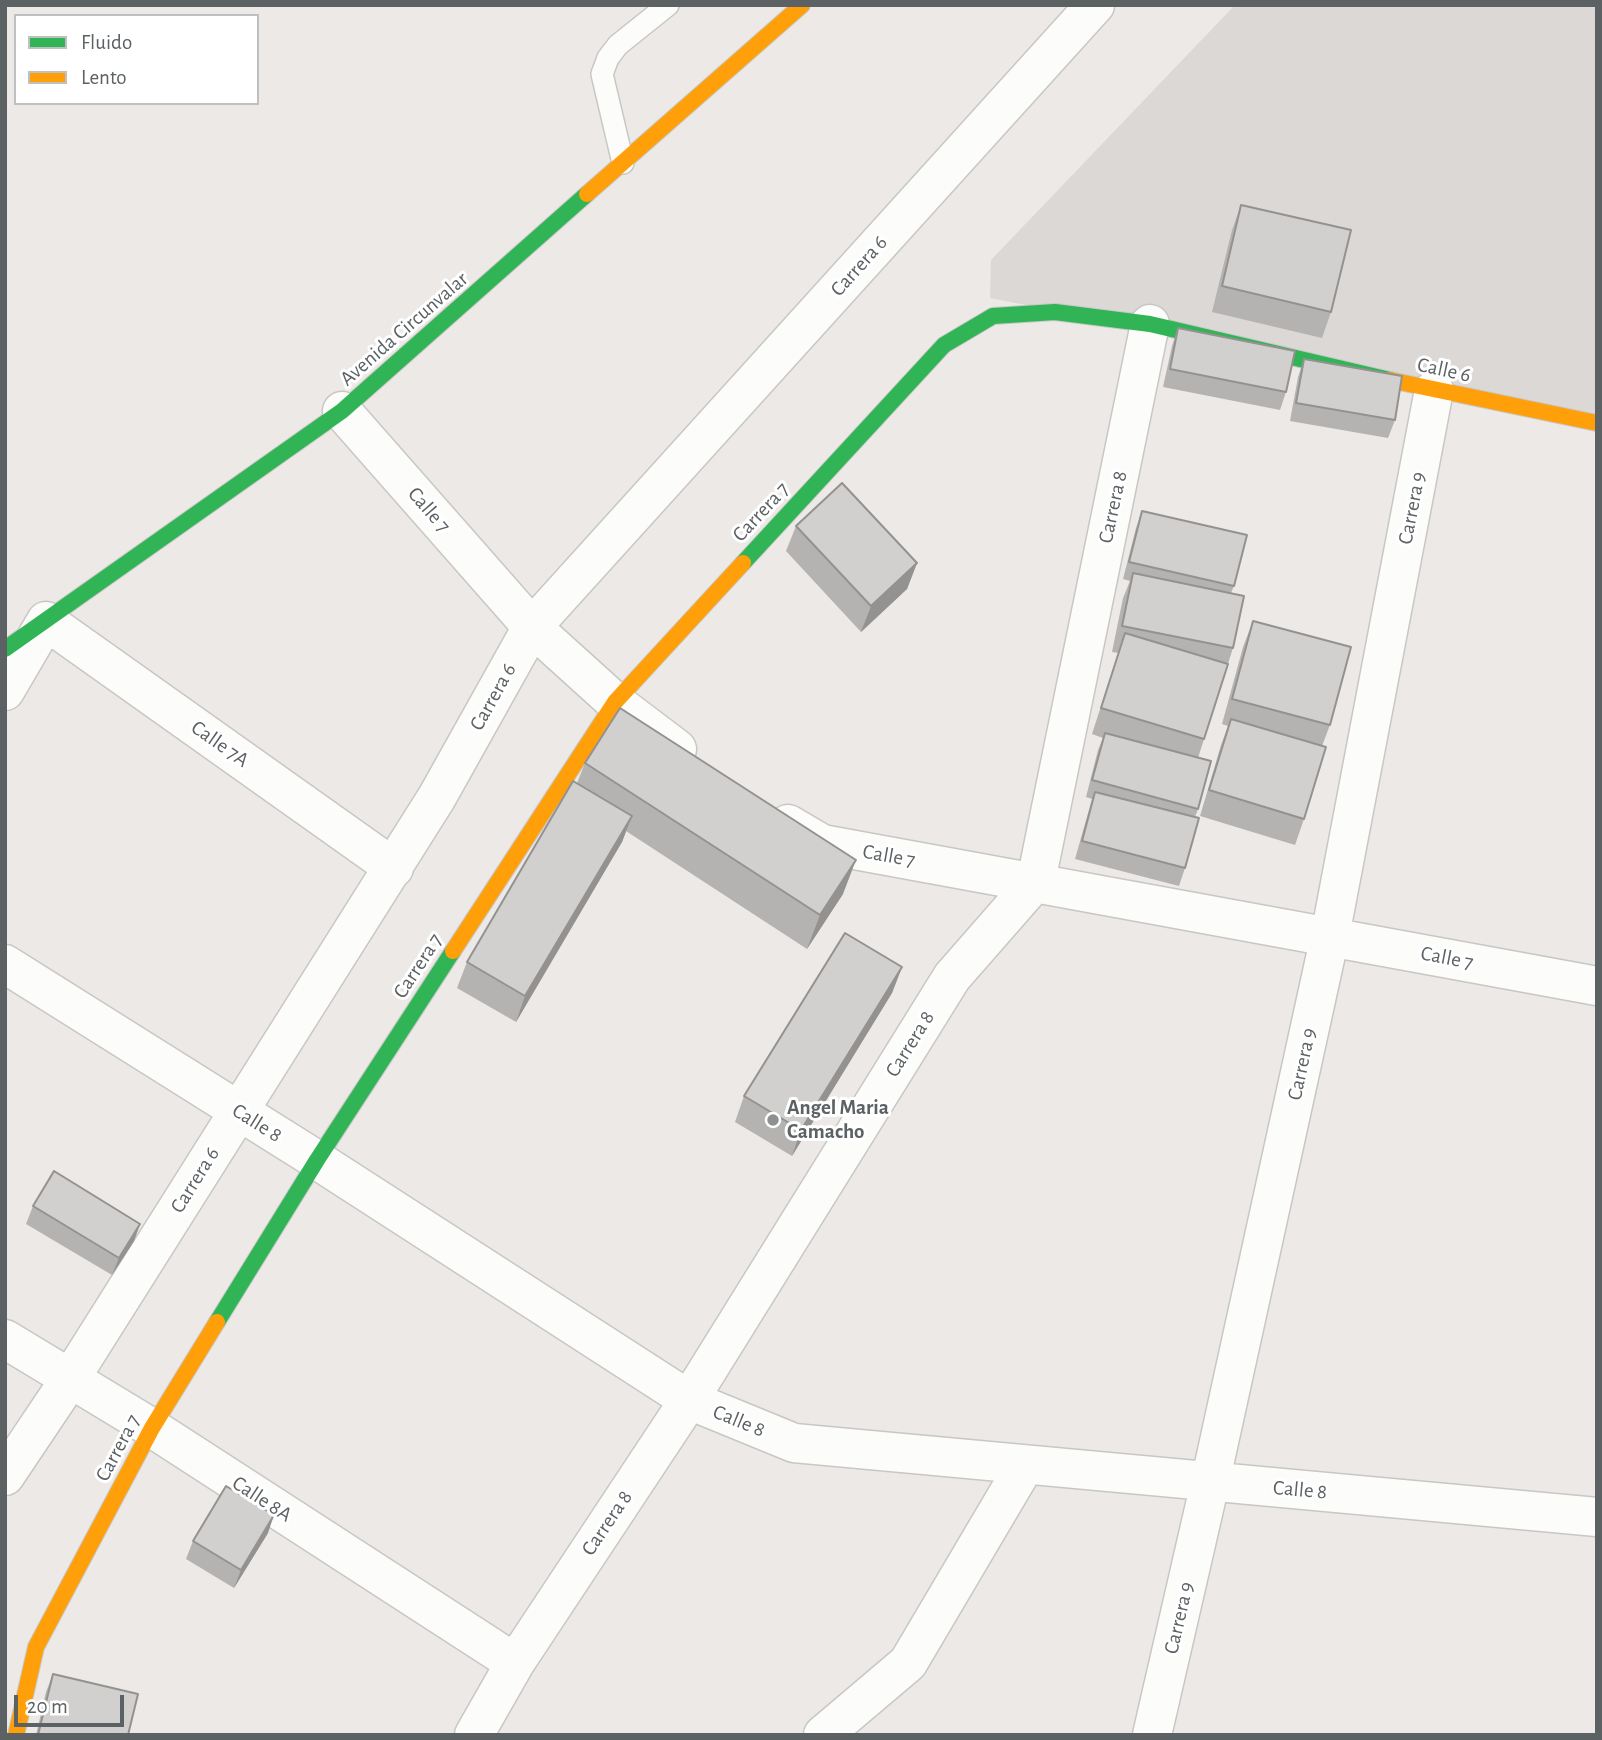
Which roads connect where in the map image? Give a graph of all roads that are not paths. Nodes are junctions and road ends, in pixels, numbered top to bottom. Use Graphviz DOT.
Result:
graph roads {
  1 [pos="668,5"];
  2 [pos="802,5"];
  3 [pos="1096,5"];
  4 [pos="623,163"];
  5 [pos="993,316"];
  6 [pos="1150,324"];
  7 [pos="1434,390"];
  8 [pos="342,411"];
  9 [pos="1597,423"];
  10 [pos="46,621"];
  11 [pos="532,627"];
  12 [pos="5,649"];
  13 [pos="5,691"];
  14 [pos="615,702"];
  15 [pos="702,769"];
  16 [pos="757,806"];
  17 [pos="394,868"];
  18 [pos="1035,881"];
  19 [pos="1331,936"];
  20 [pos="5,964"];
  21 [pos="1597,986"];
  22 [pos="238,1111"];
  23 [pos="317,1160"];
  24 [pos="5,1339"];
  25 [pos="70,1379"];
  26 [pos="689,1400"];
  27 [pos="152,1428"];
  28 [pos="1025,1465"];
  29 [pos="5,1476"];
  30 [pos="1210,1483"];
  31 [pos="1597,1517"];
  32 [pos="515,1662"];
  33 [pos="16,1735"];
  34 [pos="474,1735"];
  35 [pos="823,1735"];
  36 [pos="1152,1735"];
  1 -- 4 [label="lane"];
  2 -- 4 [label="street, Avenida Circunvalar"];
  3 -- 11 [label="street, Carrera 6"];
  4 -- 8 [label="street, Avenida Circunvalar"];
  5 -- 6 [label="street, Calle 6"];
  5 -- 14 [label="street, Carrera 7"];
  6 -- 7 [label="street, Calle 6"];
  6 -- 18 [label="street, Carrera 8"];
  7 -- 9 [label="street, Calle 6"];
  7 -- 19 [label="street, Carrera 9"];
  8 -- 10 [label="street, Avenida Circunvalar"];
  8 -- 11 [label="street, Calle 7"];
  10 -- 12 [label="street, Avenida Circunvalar"];
  10 -- 13 [label="street"];
  10 -- 17 [label="street, Calle 7A"];
  11 -- 14 [label="street, Calle 7"];
  11 -- 17 [label="street, Carrera 6"];
  14 -- 15 [label="street, Calle 7"];
  14 -- 23 [label="street, Carrera 7"];
  16 -- 18 [label="street, Calle 7"];
  17 -- 22 [label="street, Carrera 6"];
  18 -- 19 [label="street, Calle 7"];
  18 -- 26 [label="street, Carrera 8"];
  19 -- 21 [label="street, Calle 7"];
  19 -- 30 [label="street, Carrera 9"];
  20 -- 22 [label="street, Calle 8"];
  22 -- 23 [label="street, Calle 8"];
  22 -- 25 [label="street, Carrera 6"];
  23 -- 26 [label="street, Calle 8"];
  23 -- 27 [label="street, Carrera 7"];
  24 -- 25 [label="street, Calle 8A"];
  25 -- 27 [label="street, Calle 8A"];
  25 -- 29 [label="street, Carrera 6"];
  26 -- 28 [label="street, Calle 8"];
  26 -- 32 [label="street, Carrera 8"];
  27 -- 32 [label="street, Calle 8A"];
  27 -- 33 [label="street, Carrera 7"];
  28 -- 30 [label="street, Calle 8"];
  28 -- 35 [label="street"];
  30 -- 31 [label="street, Calle 8"];
  30 -- 36 [label="street, Carrera 9"];
  32 -- 34 [label="street, Carrera 8"];
}
